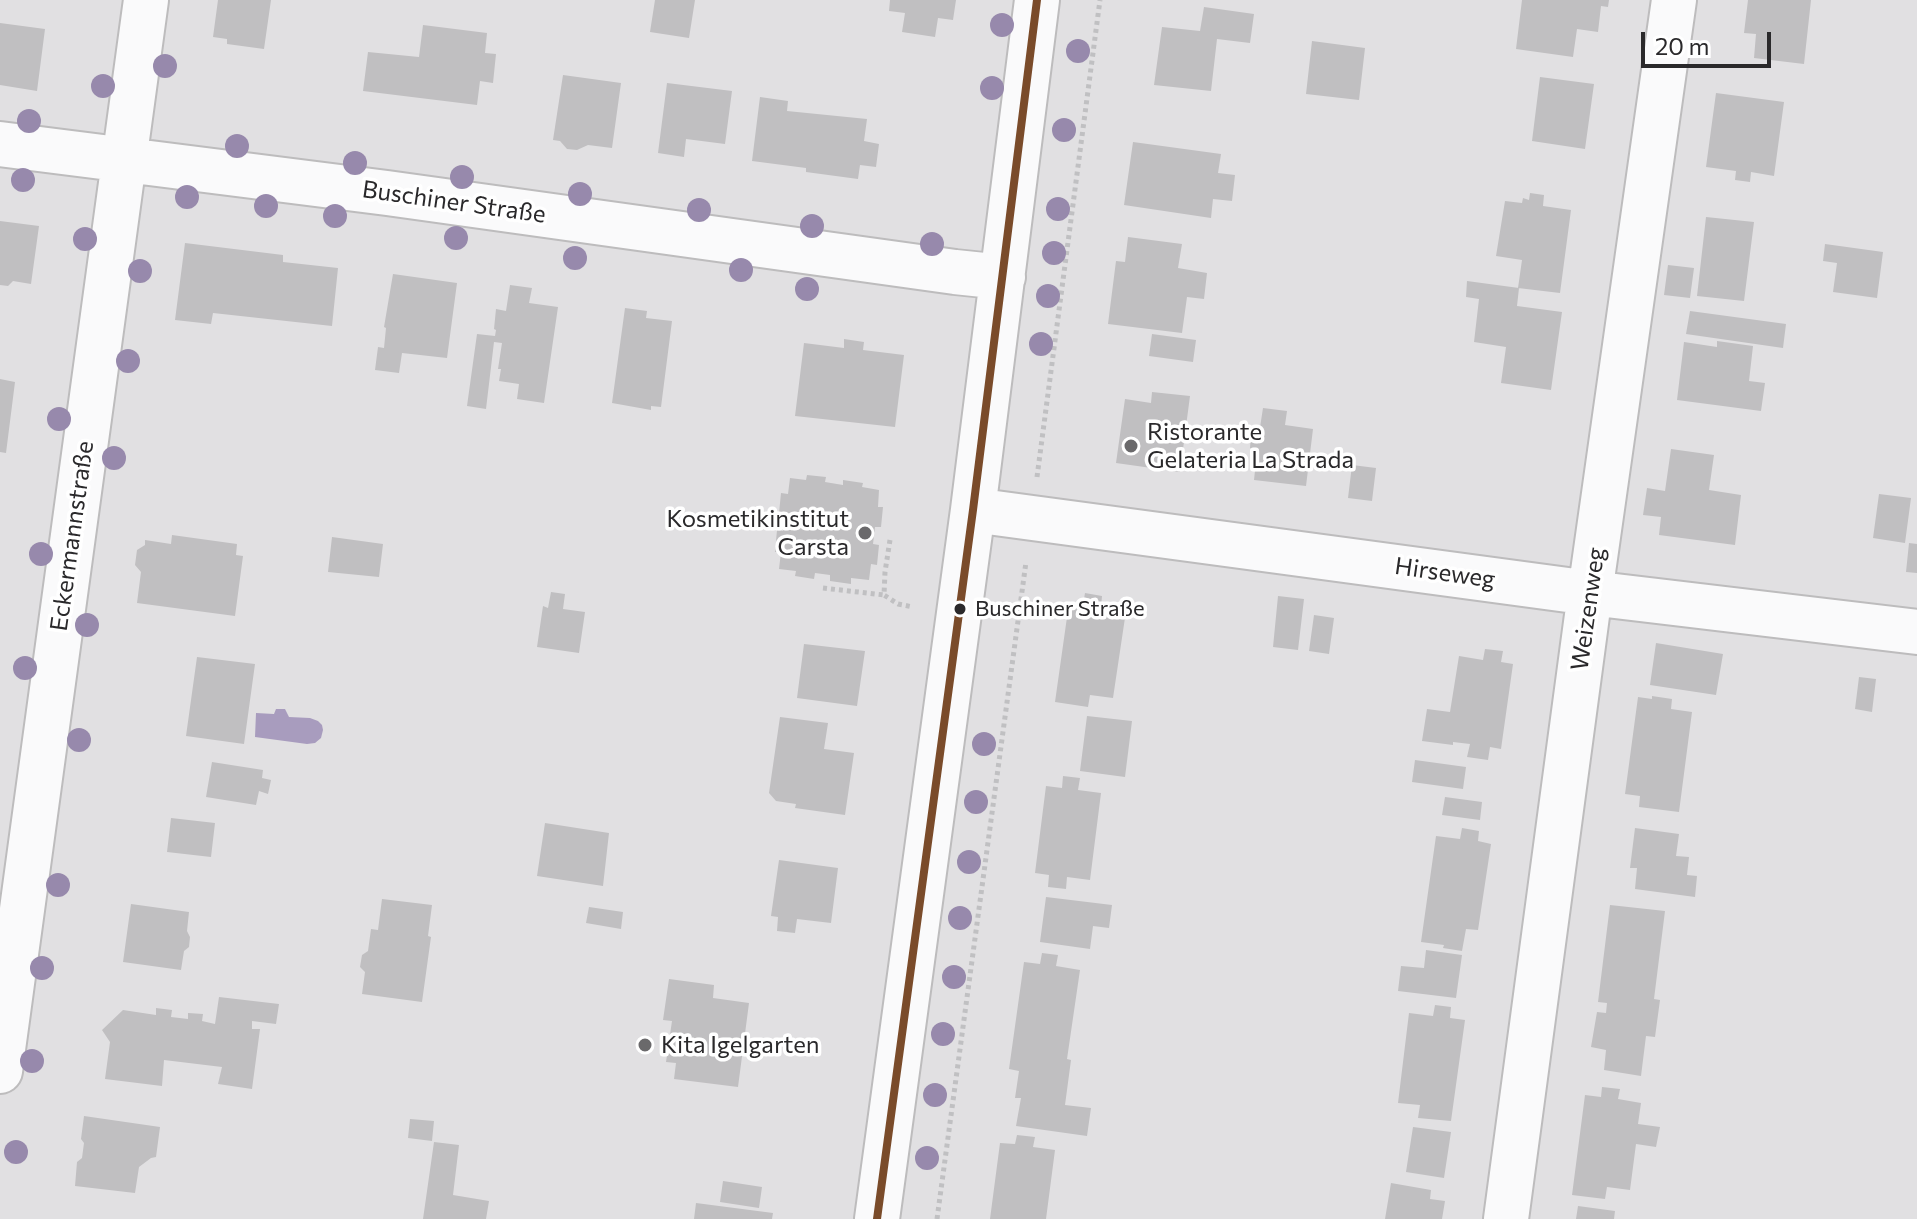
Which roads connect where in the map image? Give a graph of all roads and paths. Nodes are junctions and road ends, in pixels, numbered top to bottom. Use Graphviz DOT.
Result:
graph roads {
  1 [pos="146,0"];
  2 [pos="1037,0"];
  3 [pos="1100,0"];
  4 [pos="1674,0"];
  5 [pos="0,144"];
  6 [pos="124,159"];
  7 [pos="1003,277"];
  8 [pos="973,510"];
  9 [pos="1032,518"];
  10 [pos="890,540"];
  11 [pos="823,588"];
  12 [pos="1590,593"];
  13 [pos="884,595"];
  14 [pos="913,607"];
  15 [pos="1917,632"];
  16 [pos="0,1071"];
  17 [pos="877,1219"];
  18 [pos="937,1219"];
  19 [pos="1506,1219"];
  1 -- 6 [label="street, Eckermannstraße"];
  2 -- 7 [label="street"];
  3 -- 9 [label="path"];
  4 -- 12 [label="street, Weizenweg"];
  5 -- 6 [label="street, Buschiner Straße"];
  6 -- 7 [label="street, Buschiner Straße"];
  6 -- 16 [label="street, Eckermannstraße"];
  7 -- 8 [label="street"];
  8 -- 9 [label="street, Hirseweg"];
  8 -- 17 [label="street"];
  9 -- 12 [label="street, Hirseweg"];
  9 -- 18 [label="path"];
  10 -- 13 [label="path"];
  11 -- 13 [label="path"];
  12 -- 15 [label="street, Hirseweg"];
  12 -- 19 [label="street, Weizenweg"];
  13 -- 14 [label="path"];
}
